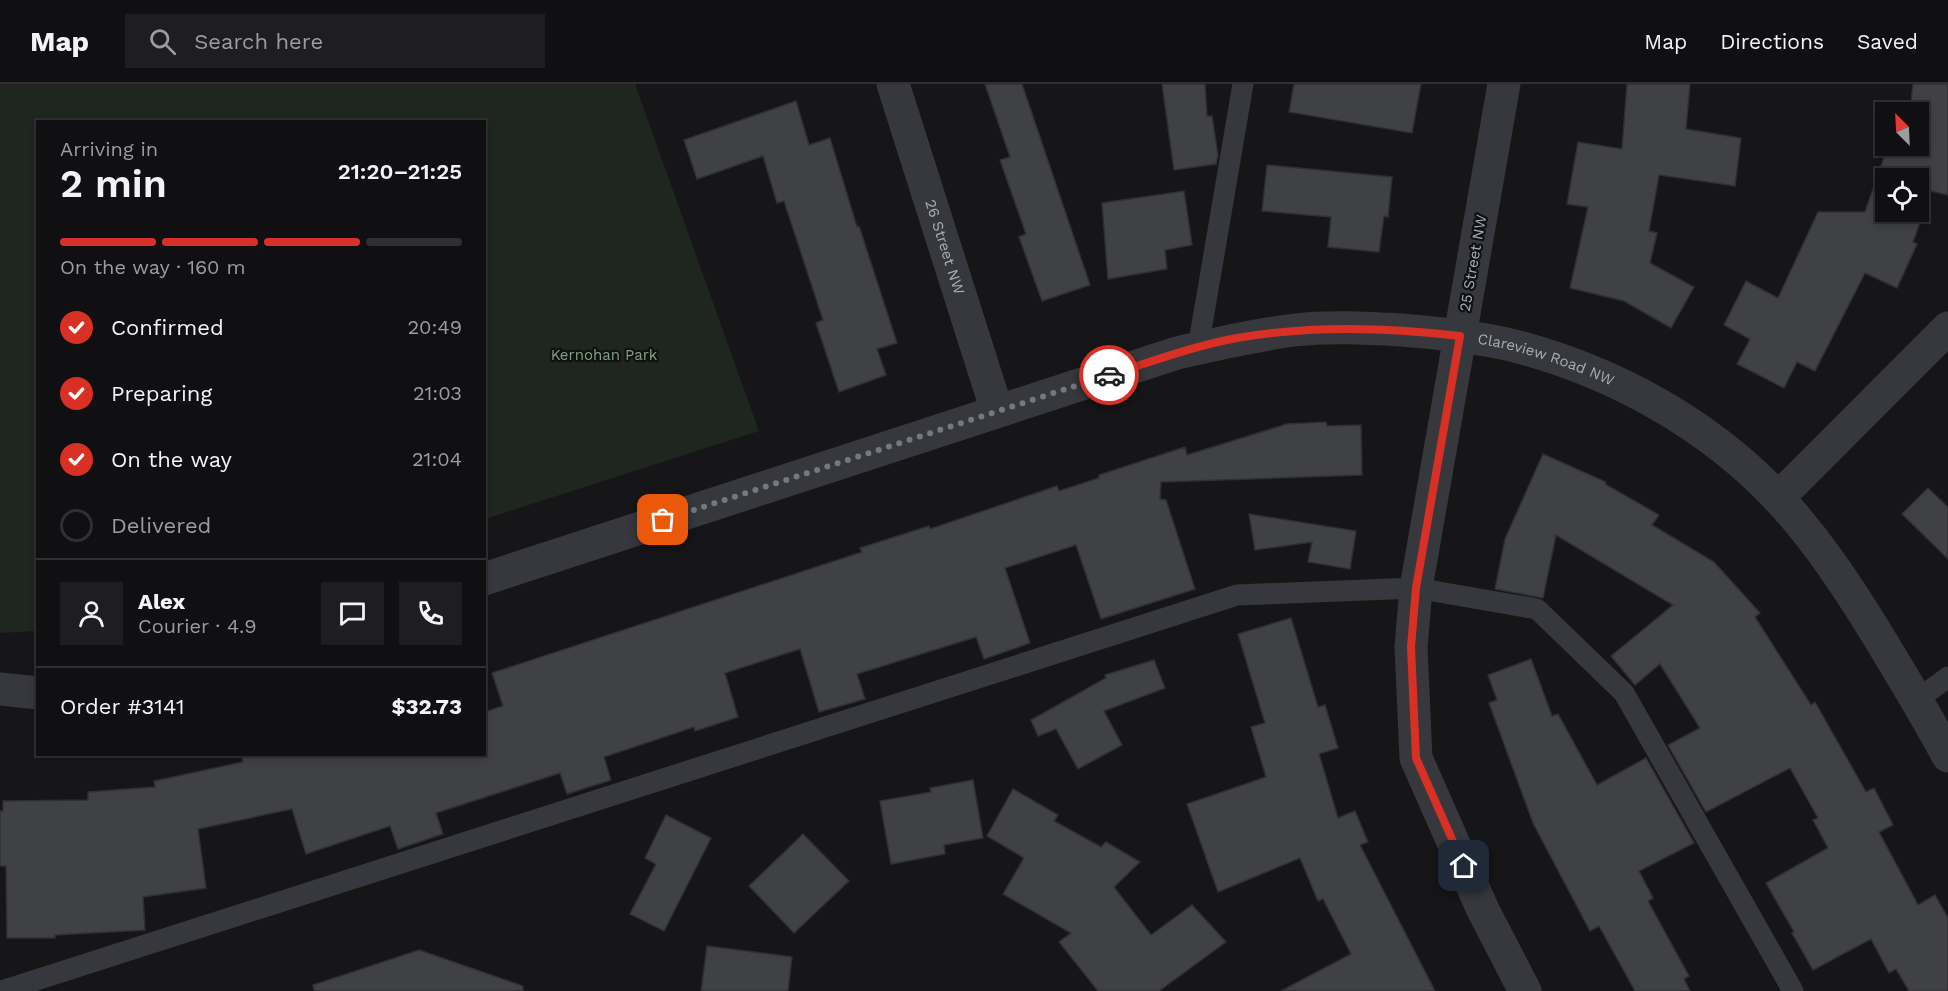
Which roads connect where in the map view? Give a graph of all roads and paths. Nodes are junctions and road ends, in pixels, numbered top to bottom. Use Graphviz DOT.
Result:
graph roads {
  1 [pos="893,84"];
  2 [pos="1243,84"];
  3 [pos="1504,84"];
  4 [pos="1948,328"];
  5 [pos="1460,336"];
  6 [pos="1198,348"];
  7 [pos="997,411"];
  8 [pos="1778,498"];
  9 [pos="486,578"];
  10 [pos="1416,588"];
  11 [pos="1948,677"];
  12 [pos="0,689"];
  13 [pos="36,693"];
  14 [pos="1917,700"];
  15 [pos="1948,756"];
  16 [pos="2,991"];
  17 [pos="1525,991"];
  18 [pos="1793,991"];
  1 -- 7 [label="street, 26 Street NW"];
  2 -- 6 [label="lane"];
  3 -- 5 [label="street, 25 Street NW"];
  4 -- 8 [label="street"];
  5 -- 6 [label="street, Clareview Road NW"];
  5 -- 8 [label="street, Clareview Road NW"];
  5 -- 10 [label="street, 25 Street NW"];
  6 -- 7 [label="street, Clareview Road NW"];
  7 -- 9 [label="street, Clareview Road NW"];
  8 -- 14 [label="street, Clareview Road NW"];
  10 -- 16 [label="lane"];
  10 -- 17 [label="street, 25 Street NW"];
  10 -- 18 [label="lane"];
  11 -- 14 [label="lane"];
  12 -- 13 [label="street"];
  14 -- 15 [label="street, Clareview Road NW"];
}
